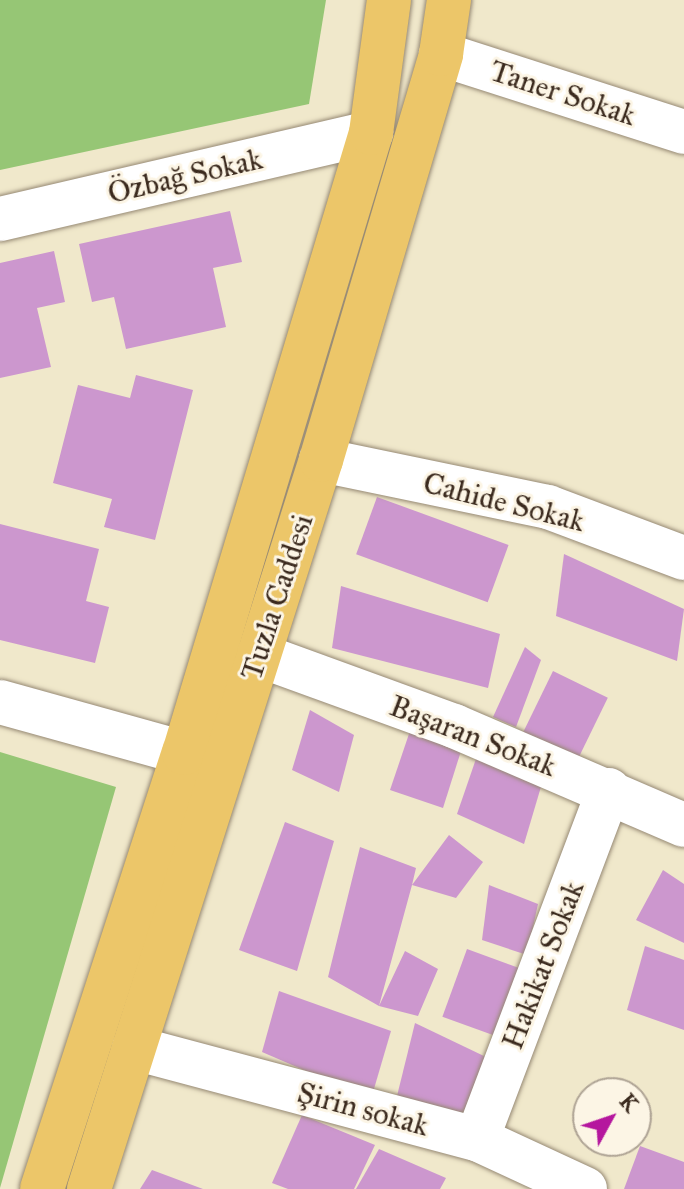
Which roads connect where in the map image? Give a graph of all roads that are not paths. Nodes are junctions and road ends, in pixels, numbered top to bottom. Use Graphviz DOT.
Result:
graph roads {
  1 [pos="389,0"];
  2 [pos="449,0"];
  3 [pos="441,54"];
  4 [pos="684,132"];
  5 [pos="371,133"];
  6 [pos="0,219"];
  7 [pos="321,460"];
  8 [pos="684,558"];
  9 [pos="259,655"];
  10 [pos="0,702"];
  11 [pos="184,753"];
  12 [pos="609,790"];
  13 [pos="684,825"];
  14 [pos="134,1048"];
  15 [pos="477,1139"];
  16 [pos="42,1189"];
  17 [pos="89,1189"];
  18 [pos="585,1189"];
  1 -- 5 [label="main road, Tuzla Caddesi"];
  2 -- 3 [label="main road, Tuzla Caddesi"];
  3 -- 4 [label="street, Taner Sokak"];
  3 -- 7 [label="main road, Tuzla Caddesi"];
  5 -- 6 [label="street, Özbağ Sokak"];
  5 -- 11 [label="main road, Tuzla Caddesi"];
  7 -- 8 [label="street, Cahide Sokak"];
  7 -- 9 [label="main road, Tuzla Caddesi"];
  9 -- 12 [label="street, Başaran Sokak"];
  9 -- 14 [label="main road, Tuzla Caddesi"];
  10 -- 11 [label="street"];
  11 -- 16 [label="main road, Tuzla Caddesi"];
  12 -- 13 [label="street, Başaran Sokak"];
  12 -- 15 [label="street, Hakikat Sokak"];
  14 -- 15 [label="street, Şirin sokak"];
  14 -- 17 [label="main road, Tuzla Caddesi"];
  15 -- 18 [label="street, Şirin sokak"];
}
